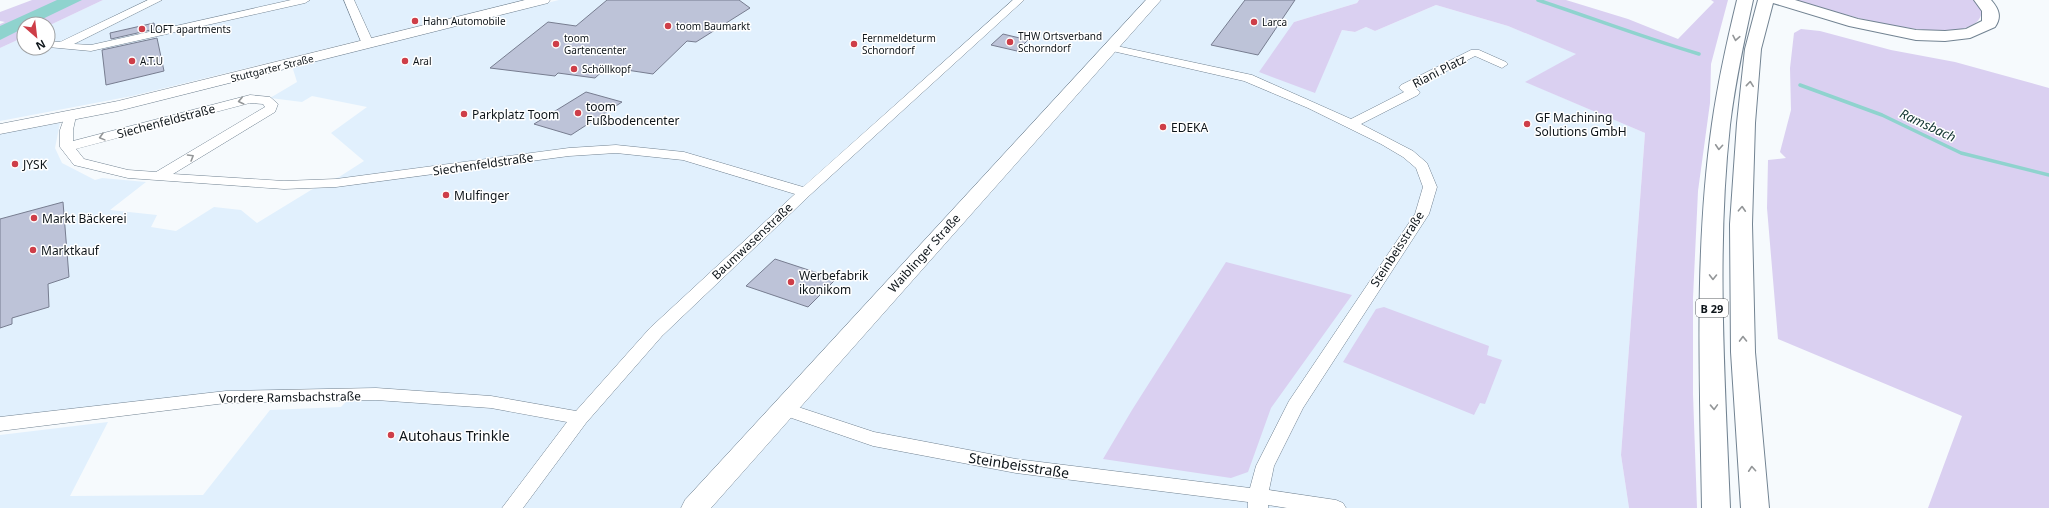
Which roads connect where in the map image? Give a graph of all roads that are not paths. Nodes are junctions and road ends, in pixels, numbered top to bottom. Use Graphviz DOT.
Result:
graph roads {
  1 [pos="157,0"];
  2 [pos="305,0"];
  3 [pos="349,0"];
  4 [pos="543,0"];
  5 [pos="1019,0"];
  6 [pos="1154,0"];
  7 [pos="1745,0"];
  8 [pos="1766,0"];
  9 [pos="1779,0"];
  10 [pos="1982,0"];
  11 [pos="368,44"];
  12 [pos="56,45"];
  13 [pos="62,46"];
  14 [pos="1112,48"];
  15 [pos="1502,64"];
  16 [pos="70,116"];
  17 [pos="1351,124"];
  18 [pos="0,129"];
  19 [pos="67,147"];
  20 [pos="158,177"];
  21 [pos="804,192"];
  22 [pos="786,409"];
  23 [pos="580,418"];
  24 [pos="0,424"];
  25 [pos="1258,502"];
  26 [pos="512,508"];
  27 [pos="695,508"];
  28 [pos="1336,508"];
  29 [pos="1716,508"];
  30 [pos="1755,508"];
  1 -- 13 [label="street"];
  2 -- 13 [label="street"];
  3 -- 11 [label="street"];
  4 -- 11 [label="main road, Stuttgarter Straße"];
  5 -- 21 [label="street, Baumwasenstraße"];
  6 -- 14 [label="main road, Waiblinger Straße"];
  7 -- 29 [label="highway, B 29, one-way"];
  30 -- 8 [label="highway, B 29, one-way"];
  9 -- 10 [label="highway"];
  11 -- 16 [label="main road, Stuttgarter Straße"];
  12 -- 13 [label="street"];
  14 -- 17 [label="street, Steinbeisstraße"];
  14 -- 22 [label="main road, Waiblinger Straße"];
  15 -- 17 [label="street, Riani Platz"];
  16 -- 18 [label="main road, Stuttgarter Straße"];
  16 -- 19 [label="street"];
  17 -- 25 [label="street, Steinbeisstraße"];
  19 -- 20 [label="street, Siechenfeldstraße"];
  20 -- 19 [label="street, Siechenfeldstraße, one-way"];
  20 -- 21 [label="street, Siechenfeldstraße"];
  21 -- 23 [label="street, Baumwasenstraße"];
  22 -- 25 [label="street, Steinbeisstraße"];
  22 -- 27 [label="main road, Waiblinger Straße"];
  23 -- 24 [label="street, Vordere Ramsbachstraße"];
  23 -- 26 [label="street, Baumwasenstraße"];
  25 -- 28 [label="street, Steinbeisstraße"];
}
